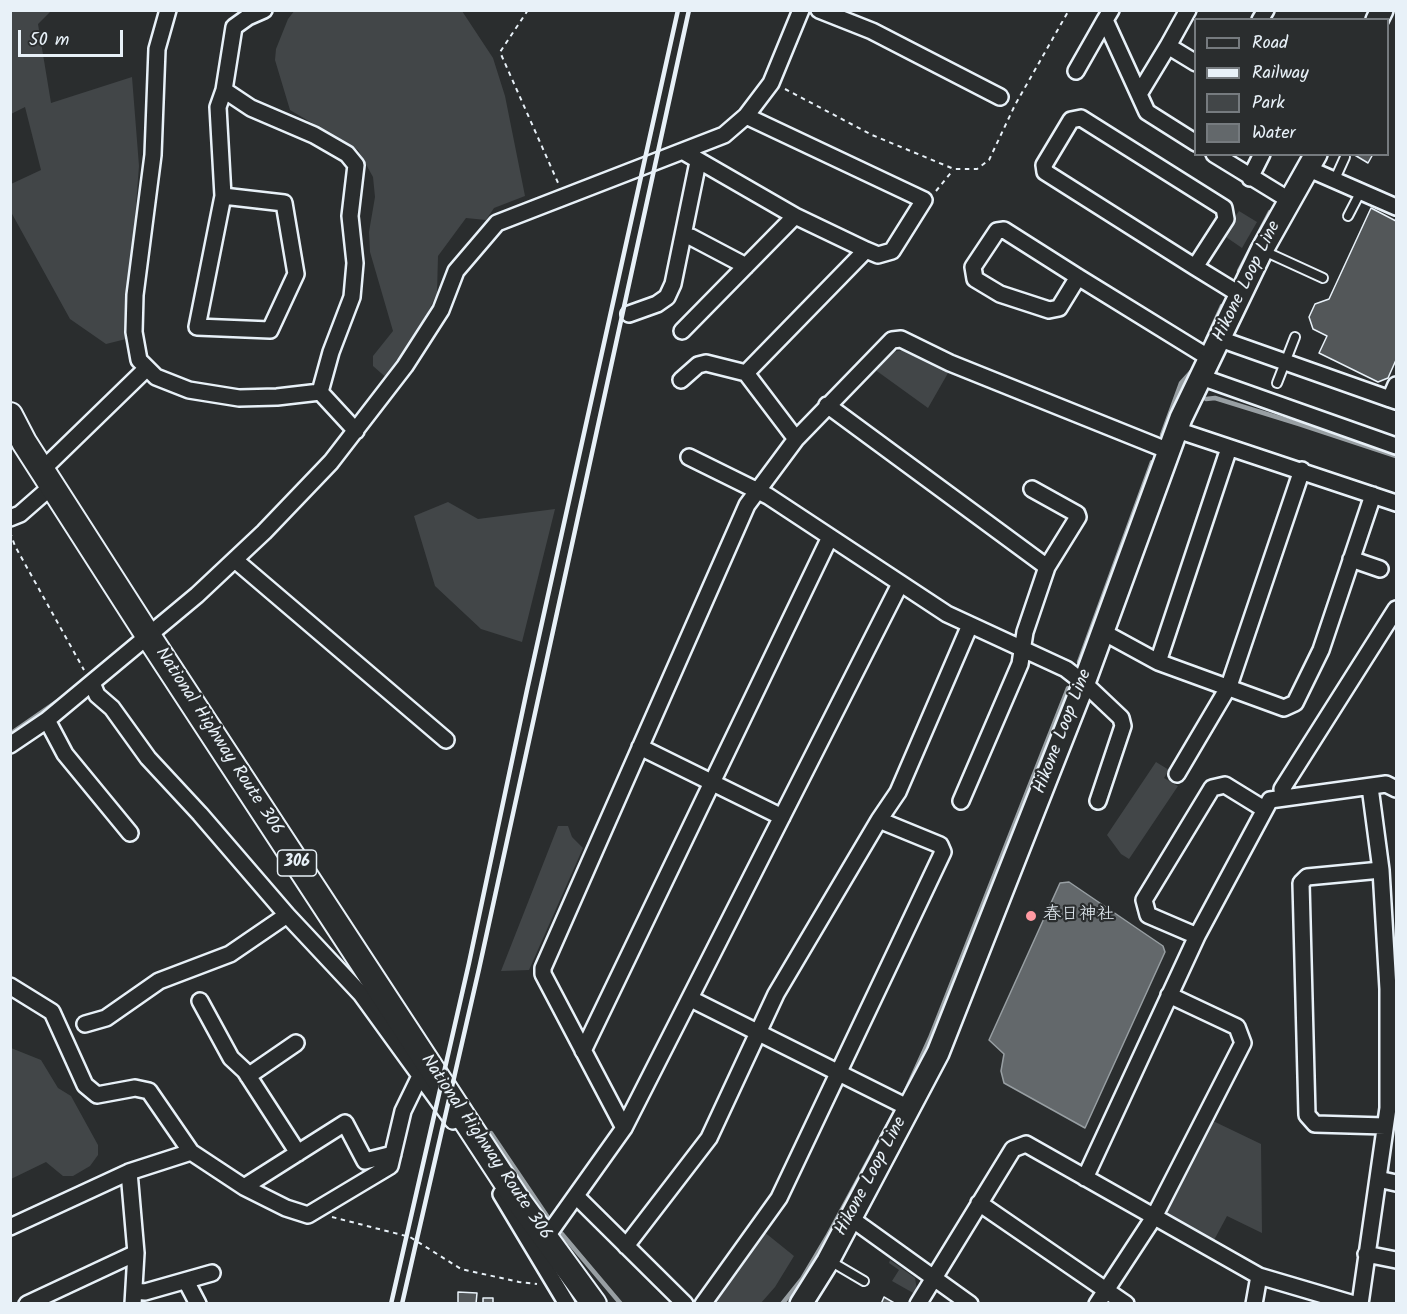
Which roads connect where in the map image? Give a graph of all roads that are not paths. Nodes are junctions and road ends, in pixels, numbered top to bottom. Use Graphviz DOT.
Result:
graph roads {
  1 [pos="168,10"];
  2 [pos="264,10"];
  3 [pos="801,10"];
  4 [pos="819,10"];
  5 [pos="1188,10"];
  6 [pos="246,14"];
  7 [pos="1108,15"];
  8 [pos="1168,46"];
  9 [pos="1194,62"];
  10 [pos="1076,70"];
  11 [pos="224,90"];
  12 [pos="1139,94"];
  13 [pos="1000,97"];
  14 [pos="747,116"];
  15 [pos="1194,142"];
  16 [pos="684,152"];
  17 [pos="1217,156"];
  18 [pos="1261,156"];
  19 [pos="1345,157"];
  20 [pos="698,162"];
  21 [pos="1312,162"];
  22 [pos="1250,178"];
  23 [pos="1335,179"];
  24 [pos="1361,191"];
  25 [pos="223,196"];
  26 [pos="1289,200"];
  27 [pos="1396,207"];
  28 [pos="795,216"];
  29 [pos="1348,216"];
  30 [pos="691,237"];
  31 [pos="866,250"];
  32 [pos="1262,250"];
  33 [pos="746,266"];
  34 [pos="1195,267"];
  35 [pos="1078,277"];
  36 [pos="1323,278"];
  37 [pos="1239,294"];
  38 [pos="629,314"];
  39 [pos="682,331"];
  40 [pos="1294,337"];
  41 [pos="1220,339"];
  42 [pos="1284,362"];
  43 [pos="147,368"];
  44 [pos="746,374"];
  45 [pos="1202,375"];
  46 [pos="681,380"];
  47 [pos="1277,383"];
  48 [pos="320,392"];
  49 [pos="1394,395"];
  50 [pos="827,405"];
  51 [pos="10,415"];
  52 [pos="1179,424"];
  53 [pos="357,431"];
  54 [pos="796,439"];
  55 [pos="1396,446"];
  56 [pos="1229,448"];
  57 [pos="1169,451"];
  58 [pos="689,457"];
  59 [pos="1302,470"];
  60 [pos="47,478"];
  61 [pos="1032,489"];
  62 [pos="756,491"];
  63 [pos="1373,495"];
  64 [pos="1396,503"];
  65 [pos="10,518"];
  66 [pos="830,537"];
  67 [pos="1352,559"];
  68 [pos="235,560"];
  69 [pos="1047,567"];
  70 [pos="1380,569"];
  71 [pos="900,584"];
  72 [pos="1396,609"];
  73 [pos="970,625"];
  74 [pos="1103,632"];
  75 [pos="149,637"];
  76 [pos="1022,648"];
  77 [pos="1158,662"];
  78 [pos="90,679"];
  79 [pos="1084,683"];
  80 [pos="1229,686"];
  81 [pos="47,720"];
  82 [pos="446,740"];
  83 [pos="10,745"];
  84 [pos="640,747"];
  85 [pos="1177,774"];
  86 [pos="713,783"];
  87 [pos="1370,786"];
  88 [pos="1396,789"];
  89 [pos="1283,798"];
  90 [pos="961,801"];
  91 [pos="1098,801"];
  92 [pos="1264,809"];
  93 [pos="782,817"];
  94 [pos="879,820"];
  95 [pos="130,833"];
  96 [pos="1381,870"];
  97 [pos="287,915"];
  98 [pos="1197,936"];
  99 [pos="10,986"];
  100 [pos="1392,986"];
  101 [pos="1169,995"];
  102 [pos="691,999"];
  103 [pos="200,1001"];
  104 [pos="85,1024"];
  105 [pos="757,1032"];
  106 [pos="296,1043"];
  107 [pos="583,1051"];
  108 [pos="839,1072"];
  109 [pos="248,1076"];
  110 [pos="420,1076"];
  111 [pos="909,1108"];
  112 [pos="1392,1109"];
  113 [pos="1385,1126"];
  114 [pos="624,1128"];
  115 [pos="190,1152"];
  116 [pos="298,1153"];
  117 [pos="393,1154"];
  118 [pos="129,1172"];
  119 [pos="1085,1178"];
  120 [pos="1378,1179"];
  121 [pos="1396,1183"];
  122 [pos="244,1187"];
  123 [pos="576,1196"];
  124 [pos="979,1203"];
  125 [pos="849,1217"];
  126 [pos="1154,1217"];
  127 [pos="10,1227"];
  128 [pos="545,1239"];
  129 [pos="626,1246"];
  130 [pos="136,1253"];
  131 [pos="1366,1254"];
  132 [pos="1396,1260"];
  133 [pos="828,1261"];
  134 [pos="212,1273"];
  135 [pos="1259,1276"];
  136 [pos="933,1278"];
  137 [pos="186,1281"];
  138 [pos="864,1281"];
  139 [pos="1107,1290"];
  140 [pos="1300,1296"];
  141 [pos="134,1297"];
  142 [pos="27,1304"];
  143 [pos="198,1304"];
  144 [pos="567,1304"];
  145 [pos="594,1304"];
  146 [pos="685,1304"];
  147 [pos="703,1304"];
  148 [pos="801,1304"];
  149 [pos="918,1304"];
  150 [pos="970,1304"];
  151 [pos="1098,1304"];
  152 [pos="1126,1304"];
  153 [pos="1254,1304"];
  154 [pos="1354,1304"];
  155 [pos="1360,1304"];
  1 -- 43 [label="street"];
  2 -- 6 [label="street"];
  3 -- 14 [label="street"];
  4 -- 13 [label="street"];
  5 -- 8 [label="street"];
  6 -- 11 [label="street"];
  7 -- 10 [label="street"];
  7 -- 12 [label="street"];
  8 -- 9 [label="street"];
  8 -- 12 [label="street"];
  11 -- 25 [label="street"];
  11 -- 48 [label="street"];
  12 -- 15 [label="street"];
  14 -- 16 [label="street"];
  14 -- 31 [label="street"];
  16 -- 20 [label="street"];
  16 -- 53 [label="street"];
  17 -- 22 [label="street"];
  18 -- 22 [label="street"];
  19 -- 23 [label="lane"];
  20 -- 28 [label="street"];
  20 -- 38 [label="street"];
  21 -- 23 [label="street"];
  21 -- 26 [label="main road, Hikone Loop Line"];
  22 -- 26 [label="street"];
  23 -- 24 [label="street"];
  24 -- 27 [label="street"];
  24 -- 29 [label="lane"];
  25 -- 25 [label="street"];
  26 -- 32 [label="main road, Hikone Loop Line"];
  28 -- 31 [label="street"];
  28 -- 33 [label="street"];
  30 -- 33 [label="street"];
  31 -- 44 [label="street"];
  32 -- 36 [label="lane"];
  32 -- 37 [label="main road, Hikone Loop Line"];
  33 -- 39 [label="street"];
  34 -- 34 [label="street"];
  34 -- 37 [label="street"];
  35 -- 35 [label="street"];
  35 -- 45 [label="street"];
  37 -- 41 [label="main road, Hikone Loop Line"];
  40 -- 42 [label="lane"];
  41 -- 42 [label="street"];
  41 -- 45 [label="main road, Hikone Loop Line"];
  42 -- 47 [label="lane"];
  42 -- 49 [label="street"];
  43 -- 48 [label="street"];
  43 -- 60 [label="street"];
  44 -- 46 [label="street"];
  44 -- 54 [label="street"];
  45 -- 52 [label="main road, Hikone Loop Line"];
  45 -- 55 [label="street"];
  48 -- 53 [label="street"];
  50 -- 54 [label="street"];
  50 -- 57 [label="street"];
  50 -- 69 [label="street"];
  51 -- 60 [label="highway, National Highway Route 306 / 306"];
  52 -- 56 [label="street"];
  52 -- 57 [label="main road, Hikone Loop Line"];
  53 -- 68 [label="street"];
  54 -- 62 [label="street"];
  56 -- 59 [label="street"];
  56 -- 77 [label="street"];
  57 -- 74 [label="main road, Hikone Loop Line"];
  58 -- 62 [label="street"];
  59 -- 63 [label="street"];
  59 -- 80 [label="street"];
  60 -- 65 [label="street"];
  60 -- 75 [label="highway, National Highway Route 306 / 306"];
  61 -- 69 [label="street"];
  62 -- 66 [label="street"];
  62 -- 84 [label="street"];
  63 -- 64 [label="street"];
  63 -- 67 [label="street"];
  66 -- 71 [label="street"];
  66 -- 86 [label="street"];
  67 -- 70 [label="street"];
  67 -- 80 [label="street"];
  68 -- 75 [label="street"];
  68 -- 82 [label="street"];
  69 -- 76 [label="street"];
  71 -- 73 [label="street"];
  71 -- 93 [label="street"];
  72 -- 89 [label="street"];
  73 -- 76 [label="street"];
  73 -- 94 [label="street"];
  74 -- 77 [label="street"];
  74 -- 79 [label="main road, Hikone Loop Line"];
  75 -- 78 [label="street"];
  75 -- 128 [label="highway, National Highway Route 306 / 306"];
  76 -- 79 [label="street"];
  76 -- 90 [label="street"];
  77 -- 80 [label="street"];
  78 -- 81 [label="street"];
  78 -- 97 [label="street"];
  79 -- 91 [label="street"];
  79 -- 111 [label="main road, Hikone Loop Line"];
  80 -- 85 [label="street"];
  81 -- 83 [label="street"];
  81 -- 95 [label="street"];
  84 -- 86 [label="street"];
  84 -- 107 [label="street"];
  86 -- 93 [label="street"];
  86 -- 107 [label="street"];
  87 -- 88 [label="street"];
  87 -- 89 [label="street"];
  87 -- 96 [label="street"];
  89 -- 92 [label="street"];
  92 -- 98 [label="street"];
  92 -- 98 [label="street"];
  93 -- 102 [label="street"];
  94 -- 105 [label="street"];
  94 -- 108 [label="street"];
  96 -- 100 [label="street"];
  96 -- 113 [label="street"];
  97 -- 104 [label="street"];
  97 -- 110 [label="street"];
  98 -- 101 [label="street"];
  99 -- 115 [label="street"];
  100 -- 112 [label="street"];
  101 -- 119 [label="street"];
  101 -- 126 [label="street"];
  102 -- 105 [label="street"];
  102 -- 114 [label="street"];
  103 -- 109 [label="street"];
  105 -- 108 [label="street"];
  105 -- 129 [label="street"];
  106 -- 109 [label="street"];
  107 -- 114 [label="street"];
  108 -- 111 [label="street"];
  108 -- 147 [label="street"];
  109 -- 116 [label="street"];
  110 -- 117 [label="street"];
  110 -- 144 [label="street"];
  111 -- 125 [label="main road, Hikone Loop Line"];
  112 -- 113 [label="street"];
  113 -- 120 [label="street"];
  114 -- 123 [label="street"];
  115 -- 118 [label="street"];
  115 -- 122 [label="street"];
  116 -- 117 [label="street"];
  116 -- 122 [label="street"];
  117 -- 122 [label="street"];
  118 -- 127 [label="street"];
  118 -- 130 [label="street"];
  119 -- 124 [label="street"];
  119 -- 126 [label="street"];
  120 -- 121 [label="street"];
  120 -- 131 [label="street"];
  123 -- 128 [label="street"];
  123 -- 129 [label="street"];
  124 -- 136 [label="street"];
  124 -- 139 [label="street"];
  125 -- 133 [label="main road, Hikone Loop Line"];
  125 -- 136 [label="street"];
  126 -- 135 [label="street"];
  126 -- 139 [label="street"];
  128 -- 145 [label="highway, National Highway Route 306 / 306"];
  129 -- 146 [label="street"];
  130 -- 141 [label="street"];
  130 -- 142 [label="street"];
  131 -- 132 [label="street"];
  131 -- 155 [label="street"];
  133 -- 138 [label="lane"];
  133 -- 148 [label="main road, Hikone Loop Line"];
  134 -- 137 [label="street"];
  135 -- 140 [label="street"];
  135 -- 153 [label="street"];
  136 -- 149 [label="street"];
  136 -- 150 [label="street"];
  137 -- 141 [label="street"];
  137 -- 143 [label="street"];
  139 -- 151 [label="street"];
  139 -- 152 [label="street"];
  140 -- 154 [label="street"];
}
